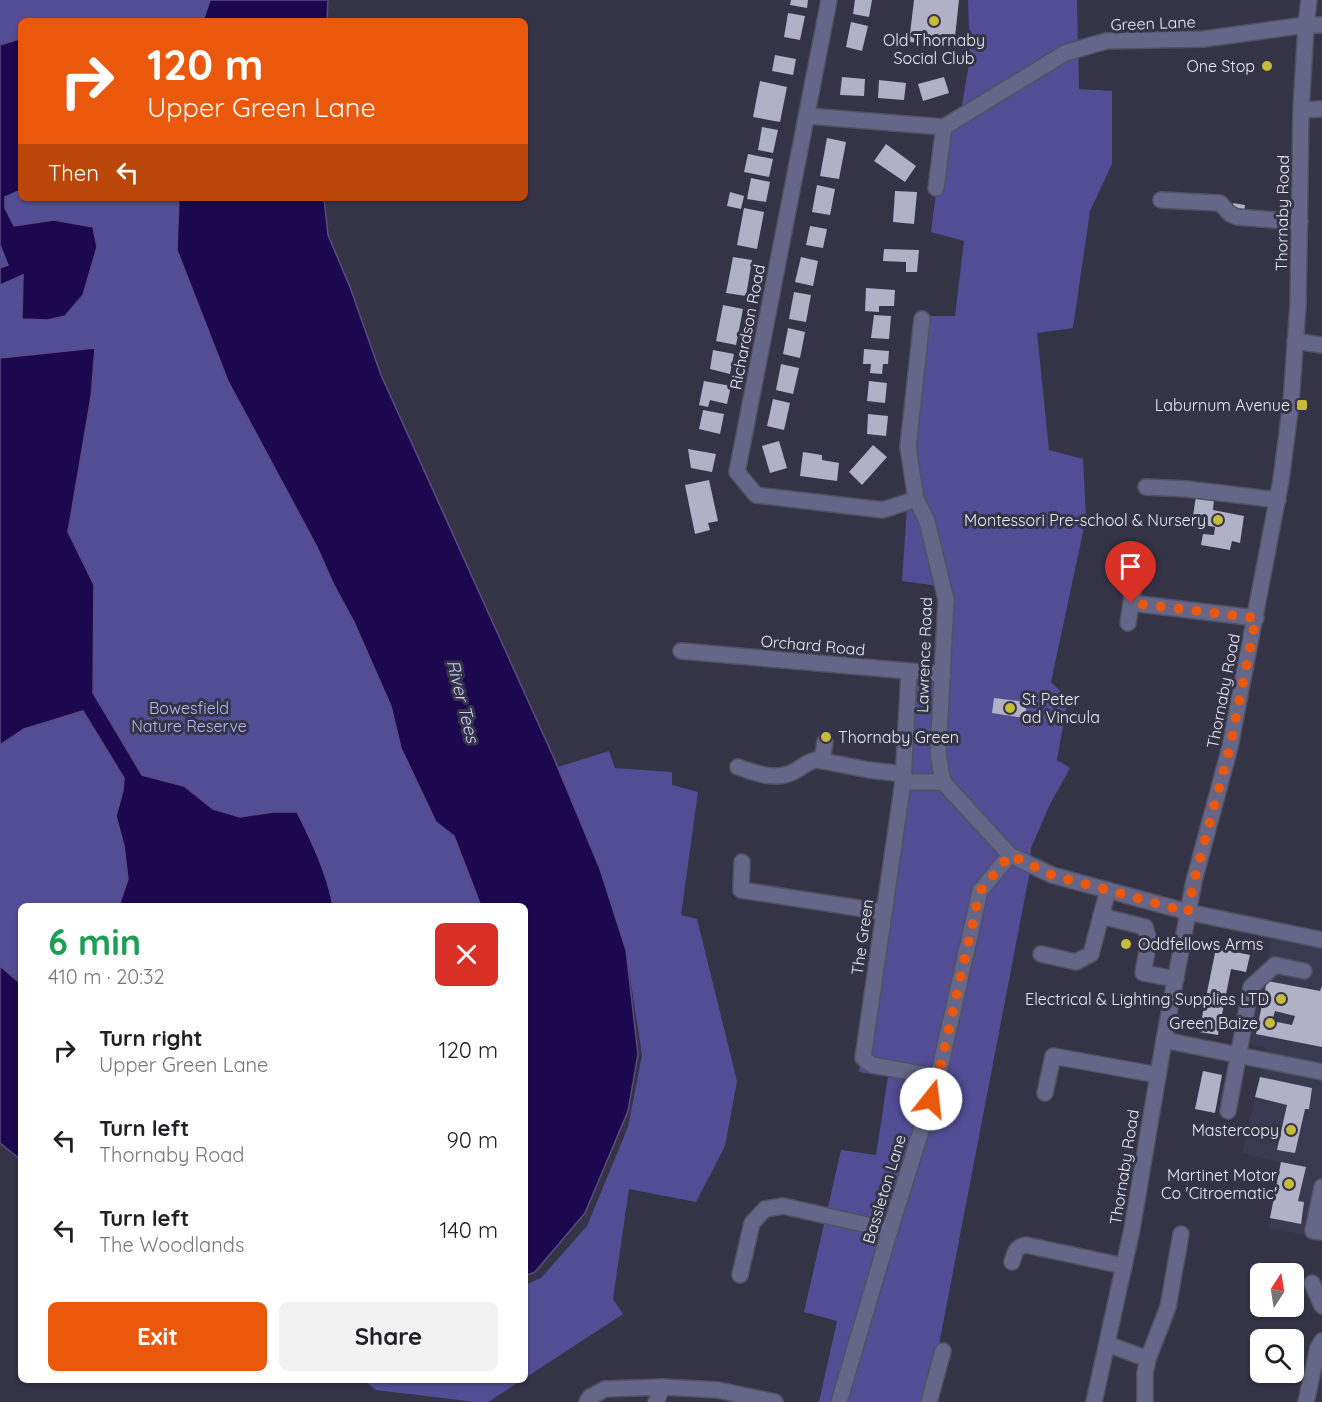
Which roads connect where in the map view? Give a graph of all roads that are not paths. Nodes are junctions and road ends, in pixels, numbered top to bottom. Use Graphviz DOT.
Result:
graph roads {
  1 [pos="830,0"];
  2 [pos="1309,0"];
  3 [pos="1322,25"];
  4 [pos="1306,26"];
  5 [pos="1322,109"];
  6 [pos="1301,110"];
  7 [pos="807,116"];
  8 [pos="944,127"];
  9 [pos="936,188"];
  10 [pos="1161,200"];
  11 [pos="1300,222"];
  12 [pos="922,319"];
  13 [pos="1295,341"];
  14 [pos="1322,345"];
  15 [pos="1146,487"];
  16 [pos="916,499"];
  17 [pos="1278,500"];
  18 [pos="1134,585"];
  19 [pos="1131,603"];
  20 [pos="1256,618"];
  21 [pos="1128,623"];
  22 [pos="681,651"];
  23 [pos="909,672"];
  24 [pos="943,674"];
  25 [pos="825,742"];
  26 [pos="822,761"];
  27 [pos="738,767"];
  28 [pos="903,778"];
  29 [pos="943,782"];
  30 [pos="1010,855"];
  31 [pos="742,862"];
  32 [pos="1108,890"];
  33 [pos="884,912"];
  34 [pos="1188,912"];
  35 [pos="1101,916"];
  36 [pos="1322,940"];
  37 [pos="1041,954"];
  38 [pos="1304,971"];
  39 [pos="1176,979"];
  40 [pos="1164,1040"];
  41 [pos="1239,1055"];
  42 [pos="1322,1072"];
  43 [pos="1158,1075"];
  44 [pos="938,1077"];
  45 [pos="1045,1093"];
  46 [pos="1228,1111"];
  47 [pos="1322,1187"];
  48 [pos="890,1230"];
  49 [pos="1322,1232"];
  50 [pos="1181,1234"];
  51 [pos="1012,1262"];
  52 [pos="1124,1266"];
  53 [pos="740,1275"];
  54 [pos="1312,1283"];
  55 [pos="1322,1306"];
  56 [pos="1322,1341"];
  57 [pos="1107,1344"];
  58 [pos="943,1351"];
  59 [pos="1148,1359"];
  60 [pos="662,1387"];
  61 [pos="587,1402"];
  62 [pos="656,1402"];
  63 [pos="775,1402"];
  64 [pos="839,1402"];
  65 [pos="929,1402"];
  66 [pos="1094,1402"];
  67 [pos="1145,1402"];
  68 [pos="1306,1402"];
  1 -- 7 [label="street, Richardson Road"];
  2 -- 4 [label="street, Thornaby Road"];
  3 -- 4 [label="street, Green Lane"];
  4 -- 6 [label="street, Thornaby Road"];
  4 -- 8 [label="street, Green Lane"];
  5 -- 6 [label="street"];
  6 -- 11 [label="street, Thornaby Road"];
  7 -- 8 [label="street"];
  7 -- 16 [label="street, Richardson Road"];
  8 -- 9 [label="street"];
  10 -- 11 [label="street"];
  11 -- 13 [label="street, Thornaby Road"];
  12 -- 16 [label="street, Lawrence Road"];
  13 -- 14 [label="street"];
  13 -- 17 [label="street, Thornaby Road"];
  15 -- 17 [label="street"];
  16 -- 24 [label="street, Lawrence Road"];
  17 -- 20 [label="street, Thornaby Road"];
  18 -- 19 [label="street"];
  19 -- 20 [label="street"];
  19 -- 21 [label="street"];
  20 -- 34 [label="street, Thornaby Road"];
  22 -- 23 [label="street, Orchard Road"];
  23 -- 24 [label="street, Orchard Road"];
  23 -- 28 [label="street, The Green"];
  24 -- 29 [label="street, Lawrence Road"];
  25 -- 26 [label="street"];
  26 -- 27 [label="street"];
  26 -- 28 [label="street"];
  28 -- 29 [label="street"];
  28 -- 33 [label="street, The Green"];
  29 -- 30 [label="street"];
  30 -- 32 [label="street"];
  30 -- 44 [label="street, Bassleton Lane"];
  31 -- 33 [label="street"];
  32 -- 34 [label="street"];
  32 -- 35 [label="street"];
  33 -- 44 [label="street, The Green"];
  34 -- 36 [label="street"];
  34 -- 39 [label="street, Thornaby Road"];
  35 -- 37 [label="street"];
  35 -- 39 [label="street"];
  38 -- 41 [label="street"];
  39 -- 40 [label="street, Thornaby Road"];
  40 -- 41 [label="street"];
  40 -- 43 [label="street, Thornaby Road"];
  41 -- 42 [label="street"];
  41 -- 46 [label="street"];
  43 -- 45 [label="street"];
  43 -- 52 [label="street, Thornaby Road"];
  44 -- 48 [label="street, Bassleton Lane"];
  47 -- 49 [label="street"];
  48 -- 53 [label="street"];
  48 -- 64 [label="street, Bassleton Lane"];
  50 -- 59 [label="street"];
  51 -- 52 [label="street"];
  52 -- 57 [label="street, Thornaby Road"];
  54 -- 55 [label="street"];
  56 -- 68 [label="street"];
  57 -- 59 [label="street"];
  57 -- 66 [label="street, Thornaby Road"];
  58 -- 65 [label="street"];
  59 -- 67 [label="street"];
  60 -- 61 [label="street"];
  60 -- 62 [label="street"];
  60 -- 63 [label="street"];
}
